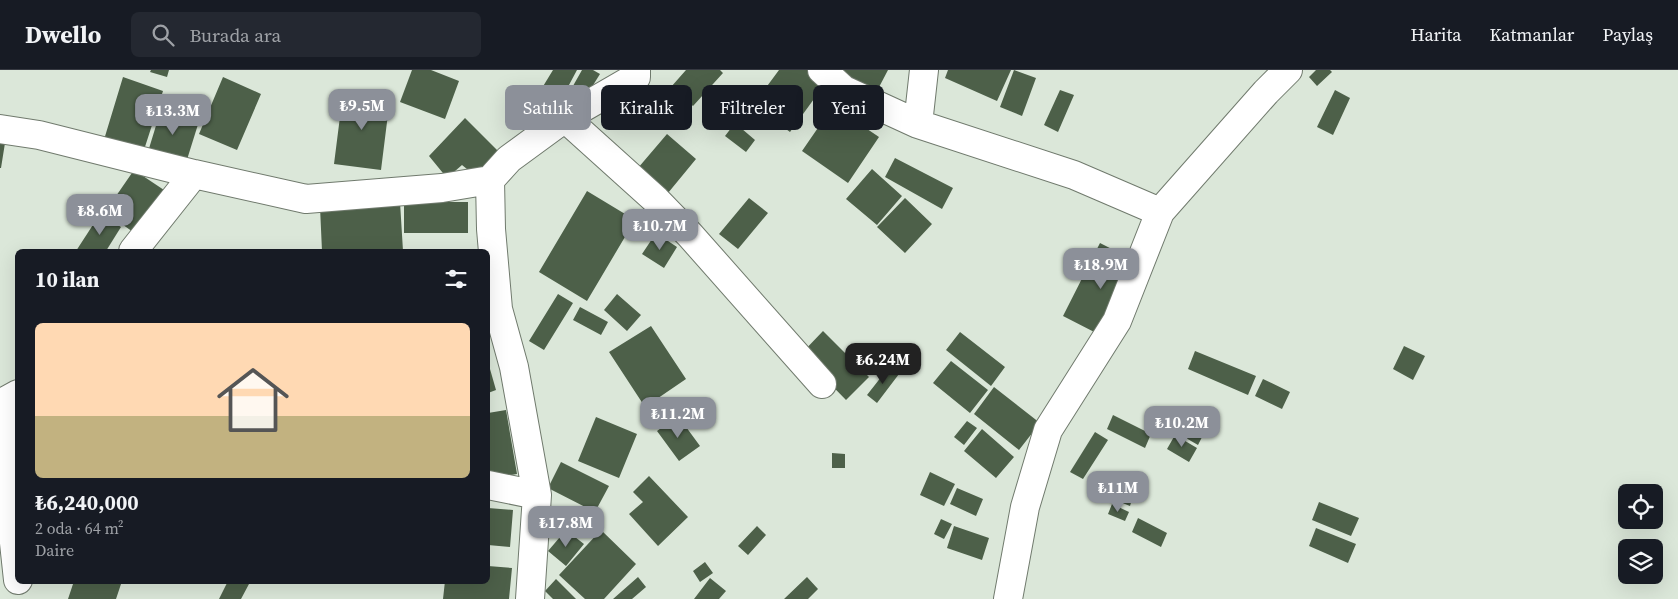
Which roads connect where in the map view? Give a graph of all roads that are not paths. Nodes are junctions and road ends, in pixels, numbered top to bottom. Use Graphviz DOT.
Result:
graph roads {
  1 [pos="636,70"];
  2 [pos="822,70"];
  3 [pos="924,70"];
  4 [pos="1288,70"];
  5 [pos="591,103"];
  6 [pos="918,124"];
  7 [pos="0,129"];
  8 [pos="549,130"];
  9 [pos="578,130"];
  10 [pos="194,174"];
  11 [pos="490,180"];
  12 [pos="1160,212"];
  13 [pos="135,249"];
  14 [pos="822,384"];
  15 [pos="15,396"];
  16 [pos="490,485"];
  17 [pos="537,495"];
  18 [pos="15,555"];
  19 [pos="18,584"];
  20 [pos="20,599"];
  21 [pos="530,599"];
  22 [pos="1008,599"];
  1 -- 5 [label="street"];
  2 -- 6 [label="street"];
  3 -- 6 [label="street"];
  4 -- 12 [label="street"];
  6 -- 12 [label="street"];
  7 -- 10 [label="street"];
  8 -- 11 [label="street"];
  9 -- 14 [label="street"];
  10 -- 11 [label="street"];
  10 -- 13 [label="street"];
  11 -- 17 [label="street"];
  12 -- 22 [label="street"];
  15 -- 18 [label="street"];
  16 -- 17 [label="street"];
  17 -- 21 [label="street"];
  19 -- 20 [label="street"];
}
